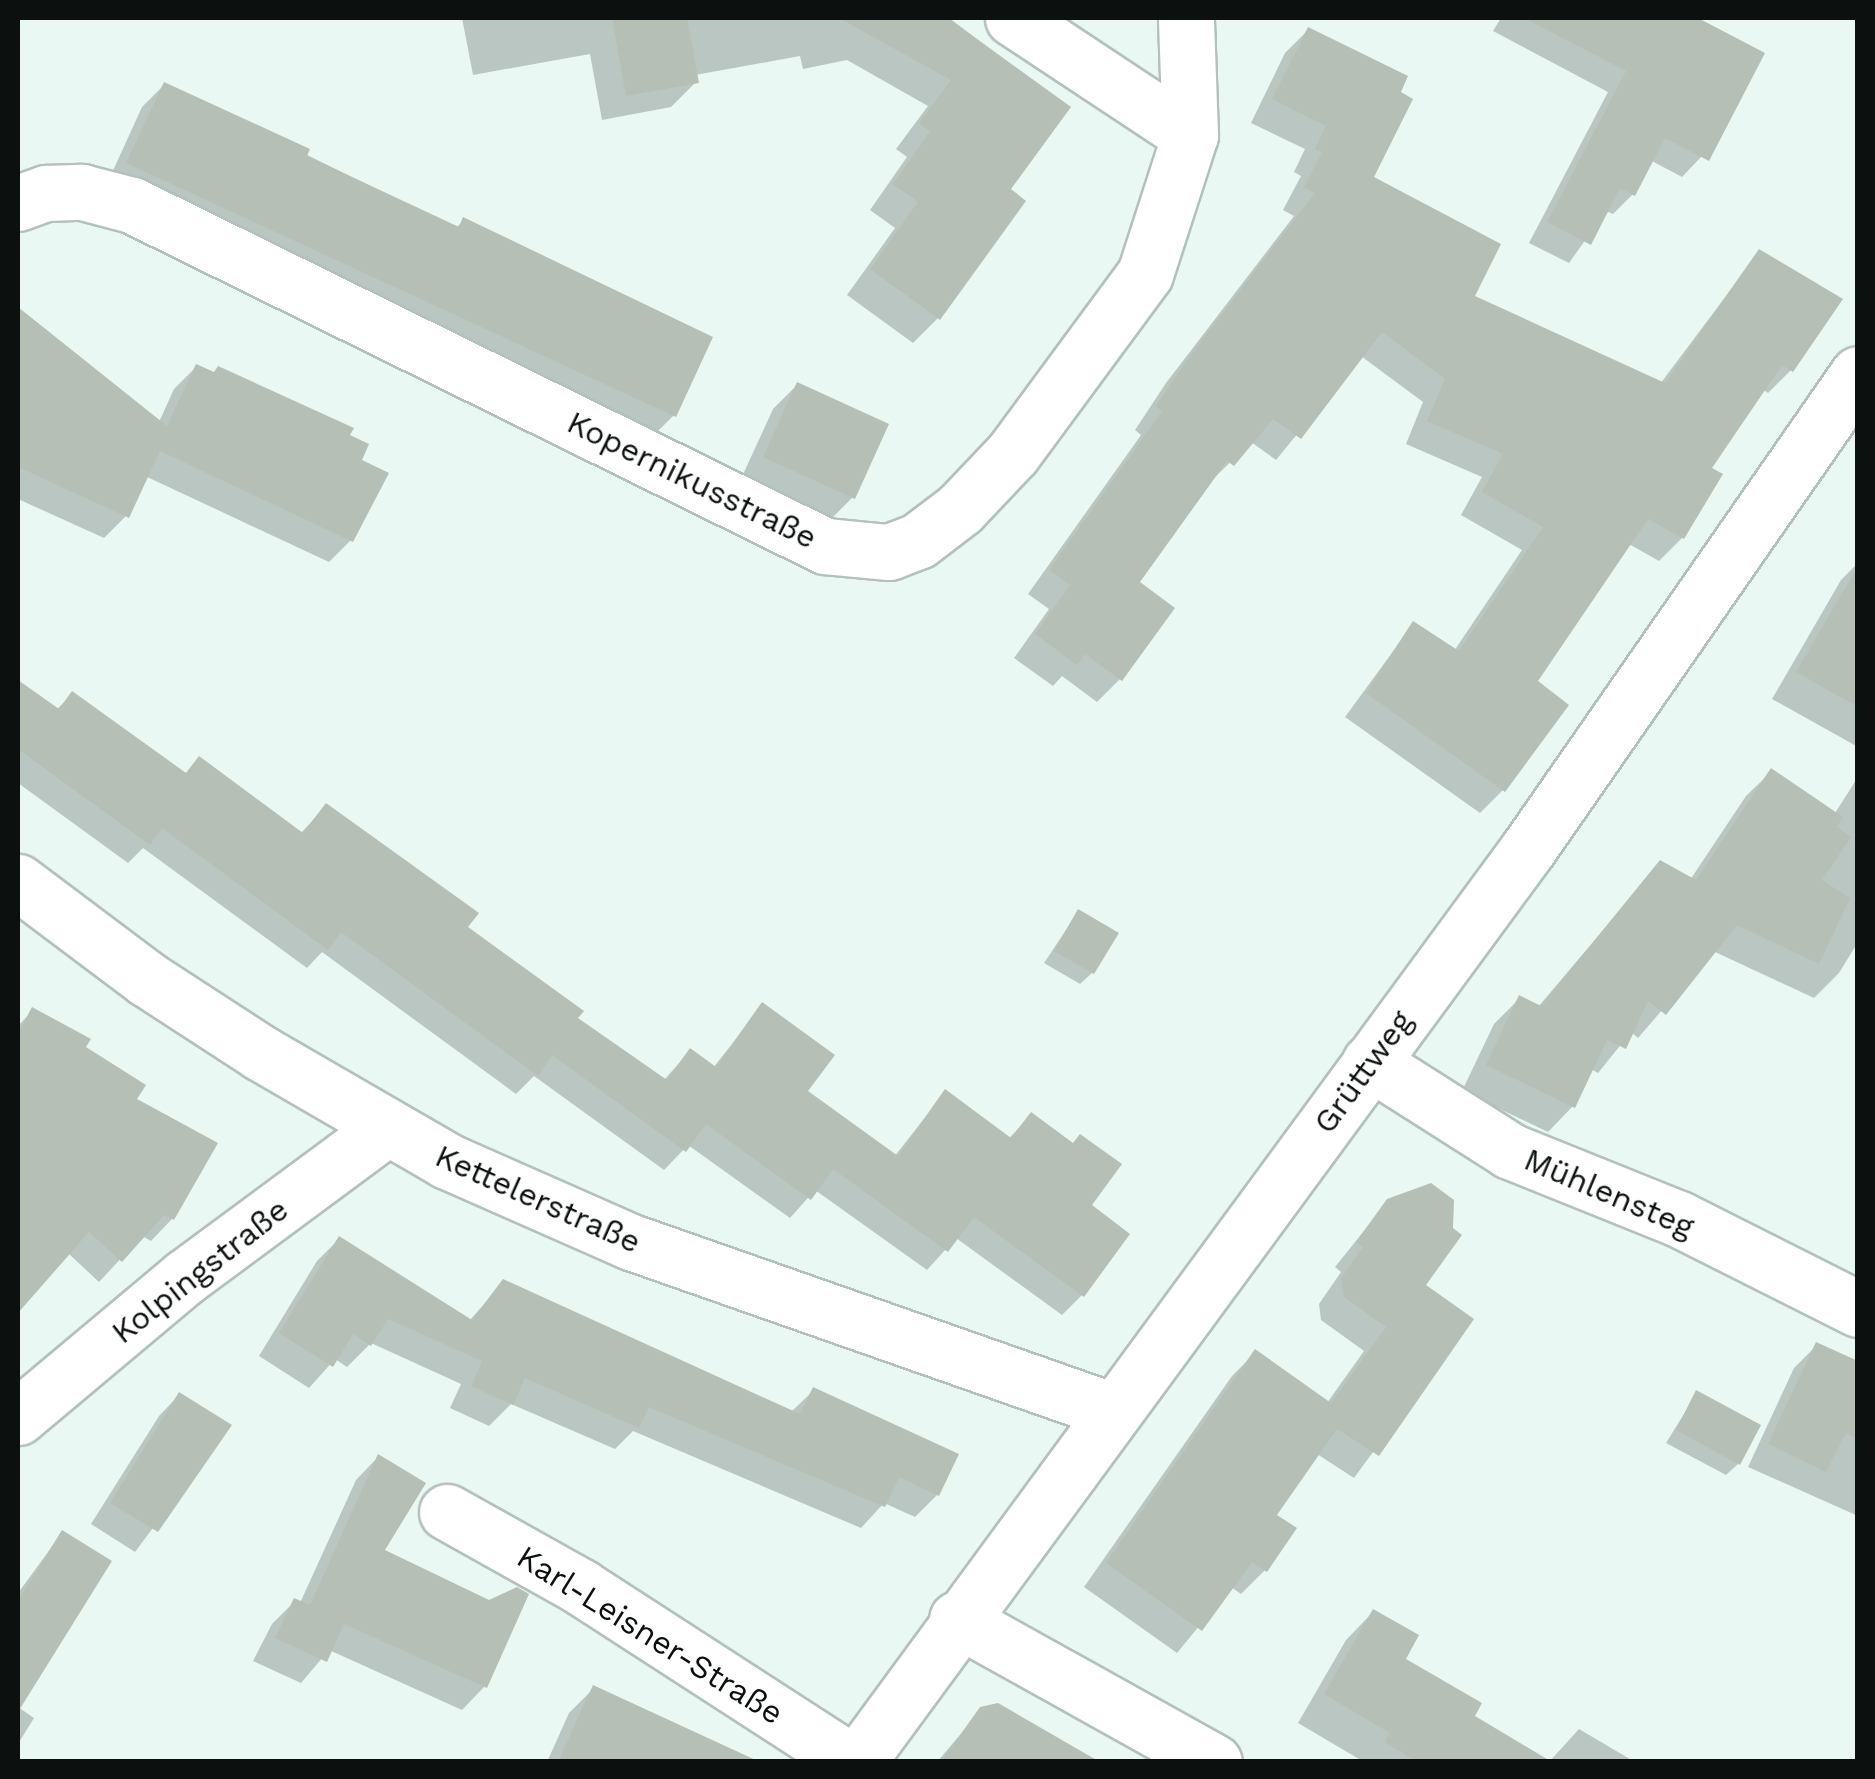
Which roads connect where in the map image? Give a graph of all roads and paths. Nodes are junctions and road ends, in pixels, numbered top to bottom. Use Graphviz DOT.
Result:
graph roads {
  1 [pos="1013,18"];
  2 [pos="1186,18"];
  3 [pos="1190,135"];
  4 [pos="18,203"];
  5 [pos="1858,374"];
  6 [pos="18,882"];
  7 [pos="1370,1062"];
  8 [pos="385,1130"];
  9 [pos="1858,1309"];
  10 [pos="1112,1411"];
  11 [pos="18,1418"];
  12 [pos="447,1512"];
  13 [pos="957,1619"];
  14 [pos="854,1762"];
  15 [pos="1214,1762"];
  1 -- 3 [label="street"];
  2 -- 3 [label="street, Kopernikusstraße"];
  3 -- 4 [label="street, Kopernikusstraße"];
  5 -- 7 [label="street, Grüttweg"];
  6 -- 8 [label="street, Kettelerstraße"];
  7 -- 9 [label="street, Mühlensteg"];
  7 -- 10 [label="street, Grüttweg"];
  8 -- 10 [label="street, Kettelerstraße"];
  8 -- 11 [label="street, Kolpingstraße"];
  10 -- 13 [label="street, Grüttweg"];
  12 -- 14 [label="street, Karl-Leisner-Straße"];
  13 -- 14 [label="street, Grüttweg"];
  13 -- 15 [label="street"];
}
